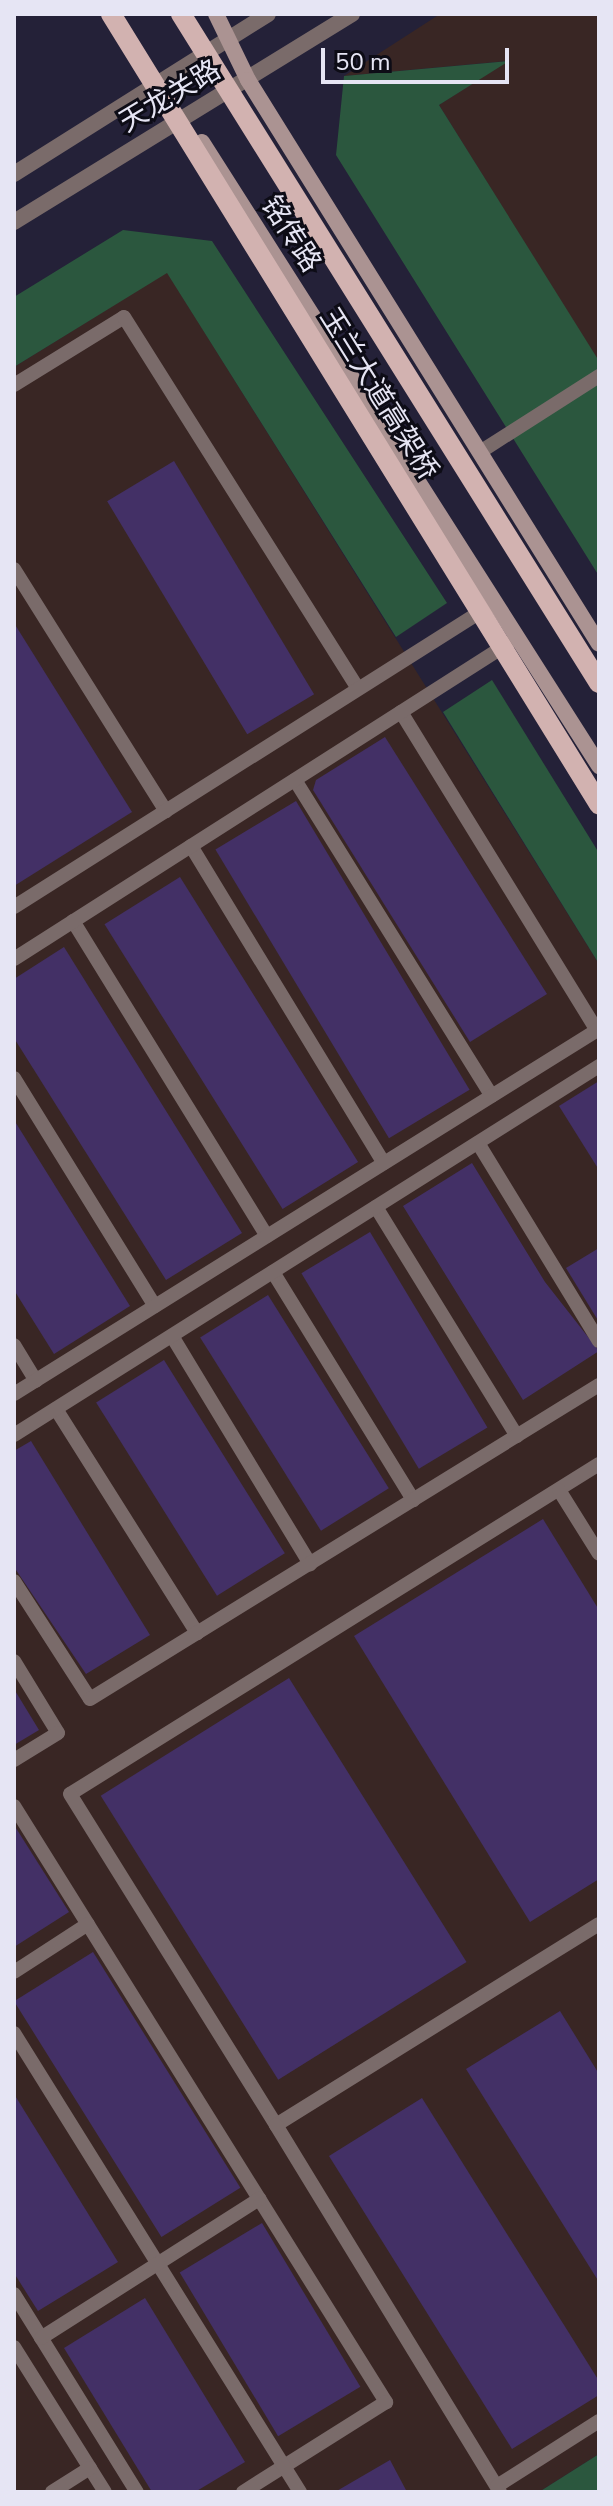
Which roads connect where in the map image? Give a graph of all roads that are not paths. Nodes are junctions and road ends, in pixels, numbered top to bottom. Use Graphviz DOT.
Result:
graph roads {
  1 [pos="111,14"];
  2 [pos="118,14"];
  3 [pos="181,14"];
  4 [pos="216,14"];
  5 [pos="268,14"];
  6 [pos="352,14"];
  7 [pos="231,37"];
  8 [pos="248,80"];
  9 [pos="159,84"];
  10 [pos="185,116"];
  11 [pos="14,174"];
  12 [pos="14,222"];
  13 [pos="599,376"];
  14 [pos="14,385"];
  15 [pos="480,452"];
  16 [pos="14,569"];
  17 [pos="495,603"];
  18 [pos="517,638"];
  19 [pos="599,644"];
  20 [pos="599,683"];
  21 [pos="358,689"];
  22 [pos="401,712"];
  23 [pos="599,766"];
  24 [pos="295,780"];
  25 [pos="599,804"];
  26 [pos="166,811"];
  27 [pos="191,846"];
  28 [pos="14,907"];
  29 [pos="73,921"];
  30 [pos="14,959"];
  31 [pos="598,1030"];
  32 [pos="599,1066"];
  33 [pos="14,1078"];
  34 [pos="492,1096"];
  35 [pos="478,1143"];
  36 [pos="384,1163"];
  37 [pos="376,1207"];
  38 [pos="267,1236"];
  39 [pos="273,1272"];
  40 [pos="155,1306"];
  41 [pos="172,1336"];
  42 [pos="599,1341"];
  43 [pos="14,1345"];
  44 [pos="36,1381"];
  45 [pos="599,1385"];
  46 [pos="14,1394"];
  47 [pos="56,1409"];
  48 [pos="14,1435"];
  49 [pos="517,1436"];
  50 [pos="599,1464"];
  51 [pos="559,1490"];
  52 [pos="413,1500"];
  53 [pos="599,1554"];
  54 [pos="310,1564"];
  55 [pos="14,1581"];
  56 [pos="197,1633"];
  57 [pos="14,1661"];
  58 [pos="14,1760"];
  59 [pos="14,1806"];
  60 [pos="88,1924"];
  61 [pos="599,1924"];
  62 [pos="14,1972"];
  63 [pos="14,2033"];
  64 [pos="276,2125"];
  65 [pos="259,2199"];
  66 [pos="158,2264"];
  67 [pos="14,2294"];
  68 [pos="41,2338"];
  69 [pos="14,2347"];
  70 [pos="599,2421"];
  71 [pos="283,2466"];
  72 [pos="90,2468"];
  73 [pos="499,2489"];
  74 [pos="52,2492"];
  75 [pos="105,2492"];
  76 [pos="137,2492"];
  77 [pos="243,2492"];
  78 [pos="300,2492"];
  1 -- 25 [label="main road, 玉兰大道高架桥, bridge"];
  2 -- 9 [label="main road, 铭传路"];
  3 -- 20 [label="main road, 玉兰大道高架桥, bridge"];
  4 -- 7 [label="main road, 铭传路"];
  5 -- 7 [label="street, 天龙关路"];
  6 -- 8 [label="street, 天龙关路"];
  7 -- 8 [label="main road, 铭传路"];
  7 -- 9 [label="street, 天龙关路"];
  8 -- 10 [label="street, 天龙关路"];
  8 -- 15 [label="main road, 铭传路"];
  9 -- 10 [label="main road, 铭传路"];
  9 -- 11 [label="street, 天龙关路"];
  10 -- 12 [label="street, 天龙关路"];
  10 -- 17 [label="main road, 铭传路"];
  13 -- 15 [label="lane"];
  14 -- 21 [label="lane"];
  15 -- 19 [label="main road, 铭传路"];
  16 -- 26 [label="lane"];
  17 -- 18 [label="main road, 铭传路"];
  17 -- 21 [label="lane"];
  18 -- 22 [label="lane"];
  18 -- 23 [label="main road, 铭传路"];
  21 -- 26 [label="lane"];
  22 -- 24 [label="lane"];
  22 -- 31 [label="lane"];
  24 -- 27 [label="lane"];
  24 -- 34 [label="lane"];
  26 -- 28 [label="lane"];
  27 -- 29 [label="lane"];
  27 -- 36 [label="lane"];
  29 -- 30 [label="lane"];
  29 -- 38 [label="lane"];
  31 -- 34 [label="lane"];
  32 -- 35 [label="lane"];
  33 -- 40 [label="lane"];
  34 -- 36 [label="lane"];
  35 -- 37 [label="lane"];
  35 -- 42 [label="lane"];
  36 -- 38 [label="lane"];
  37 -- 39 [label="lane"];
  37 -- 49 [label="lane"];
  38 -- 40 [label="lane"];
  39 -- 41 [label="lane"];
  39 -- 52 [label="lane"];
  40 -- 44 [label="lane"];
  41 -- 47 [label="lane"];
  41 -- 54 [label="lane"];
  43 -- 44 [label="lane"];
  44 -- 46 [label="lane"];
  45 -- 49 [label="lane"];
  47 -- 48 [label="lane"];
  47 -- 56 [label="lane"];
  49 -- 52 [label="lane"];
  50 -- 51 [label="lane"];
  51 -- 53 [label="lane"];
  51 -- 64 [label="lane"];
  52 -- 54 [label="lane"];
  54 -- 56 [label="lane"];
  55 -- 56 [label="lane"];
  57 -- 58 [label="lane"];
  59 -- 60 [label="lane"];
  60 -- 62 [label="lane"];
  60 -- 65 [label="lane"];
  61 -- 64 [label="lane"];
  63 -- 66 [label="lane"];
  64 -- 73 [label="lane"];
  65 -- 66 [label="lane"];
  65 -- 71 [label="lane"];
  66 -- 68 [label="lane"];
  66 -- 71 [label="lane"];
  67 -- 68 [label="lane"];
  68 -- 76 [label="lane"];
  69 -- 72 [label="lane"];
  70 -- 73 [label="lane"];
  71 -- 77 [label="lane"];
  71 -- 78 [label="lane"];
  72 -- 74 [label="lane"];
  72 -- 75 [label="lane"];
}
